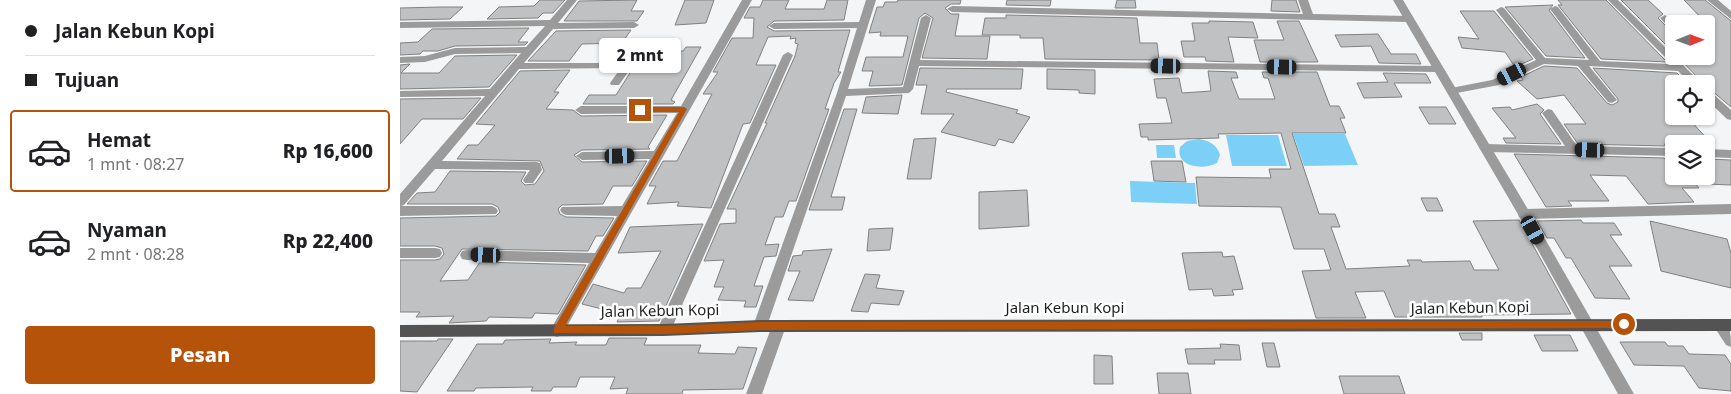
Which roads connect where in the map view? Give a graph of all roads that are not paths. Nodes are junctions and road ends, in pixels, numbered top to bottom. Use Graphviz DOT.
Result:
graph roads {
  1 [pos="572,0"];
  2 [pos="747,0"];
  3 [pos="871,0"];
  4 [pos="1104,0"];
  5 [pos="1304,0"];
  6 [pos="1398,0"];
  7 [pos="1613,0"];
  8 [pos="1712,0"];
  9 [pos="952,9"];
  10 [pos="1555,9"];
  11 [pos="1501,10"];
  12 [pos="1102,12"];
  13 [pos="1308,16"];
  14 [pos="1731,16"];
  15 [pos="926,18"];
  16 [pos="1408,19"];
  17 [pos="552,24"];
  18 [pos="634,24"];
  19 [pos="400,25"];
  20 [pos="863,25"];
  21 [pos="774,26"];
  22 [pos="1662,49"];
  23 [pos="1665,49"];
  24 [pos="530,50"];
  25 [pos="788,54"];
  26 [pos="400,60"];
  27 [pos="1542,61"];
  28 [pos="1580,62"];
  29 [pos="1596,62"];
  30 [pos="914,63"];
  31 [pos="516,66"];
  32 [pos="1680,68"];
  33 [pos="1438,69"];
  34 [pos="1687,75"];
  35 [pos="615,83"];
  36 [pos="1451,91"];
  37 [pos="494,92"];
  38 [pos="842,93"];
  39 [pos="400,94"];
  40 [pos="1612,100"];
  41 [pos="1715,101"];
  42 [pos="684,109"];
  43 [pos="581,110"];
  44 [pos="1548,113"];
  45 [pos="1731,116"];
  46 [pos="1485,148"];
  47 [pos="1573,149"];
  48 [pos="1665,152"];
  49 [pos="1715,153"];
  50 [pos="1731,154"];
  51 [pos="658,155"];
  52 [pos="582,156"];
  53 [pos="432,165"];
  54 [pos="529,180"];
  55 [pos="400,202"];
  56 [pos="1731,209"];
  57 [pos="566,210"];
  58 [pos="400,211"];
  59 [pos="492,211"];
  60 [pos="626,211"];
  61 [pos="1524,214"];
  62 [pos="400,253"];
  63 [pos="435,253"];
  64 [pos="467,255"];
  65 [pos="599,258"];
  66 [pos="1586,324"];
  67 [pos="1725,325"];
  68 [pos="760,326"];
  69 [pos="779,326"];
  70 [pos="557,330"];
  71 [pos="664,330"];
  72 [pos="400,331"];
  73 [pos="1731,341"];
  74 [pos="754,394"];
  75 [pos="1626,394"];
  1 -- 17 [label="street"];
  2 -- 42 [label="street"];
  3 -- 20 [label="street"];
  4 -- 12 [label="street"];
  5 -- 13 [label="street"];
  6 -- 16 [label="street"];
  7 -- 22 [label="street"];
  8 -- 14 [label="street"];
  9 -- 12 [label="street"];
  10 -- 29 [label="street"];
  11 -- 27 [label="street"];
  12 -- 13 [label="street"];
  13 -- 16 [label="street"];
  15 -- 30 [label="street"];
  16 -- 33 [label="street"];
  17 -- 18 [label="street"];
  17 -- 19 [label="street"];
  17 -- 24 [label="street"];
  20 -- 21 [label="street"];
  20 -- 38 [label="street"];
  22 -- 23 [label="street"];
  22 -- 32 [label="street"];
  24 -- 26 [label="street"];
  24 -- 31 [label="street"];
  25 -- 71 [label="street"];
  27 -- 28 [label="street"];
  27 -- 36 [label="street"];
  28 -- 29 [label="street"];
  28 -- 40 [label="street"];
  29 -- 32 [label="street"];
  30 -- 33 [label="street"];
  30 -- 38 [label="street"];
  31 -- 35 [label="street"];
  31 -- 37 [label="street"];
  32 -- 34 [label="street"];
  33 -- 36 [label="street"];
  36 -- 46 [label="street"];
  37 -- 39 [label="street"];
  37 -- 53 [label="street"];
  38 -- 68 [label="street"];
  41 -- 45 [label="street"];
  42 -- 43 [label="street"];
  42 -- 51 [label="street"];
  44 -- 47 [label="street"];
  46 -- 47 [label="street"];
  46 -- 61 [label="street"];
  47 -- 48 [label="street"];
  49 -- 50 [label="street"];
  51 -- 52 [label="street"];
  51 -- 60 [label="street"];
  53 -- 54 [label="street"];
  53 -- 55 [label="street"];
  56 -- 61 [label="street"];
  57 -- 60 [label="street"];
  58 -- 59 [label="street"];
  60 -- 65 [label="street"];
  61 -- 66 [label="street"];
  62 -- 63 [label="street"];
  64 -- 65 [label="street"];
  65 -- 70 [label="street"];
  66 -- 67 [label="main road, Jalan Kebun Kopi"];
  66 -- 69 [label="main road, Jalan Kebun Kopi"];
  66 -- 75 [label="street"];
  67 -- 73 [label="street"];
  68 -- 69 [label="main road, Jalan Kebun Kopi"];
  68 -- 71 [label="main road, Jalan Kebun Kopi"];
  69 -- 74 [label="street"];
  70 -- 71 [label="main road, Jalan Kebun Kopi"];
  70 -- 72 [label="main road, Jalan Kebun Kopi"];
}
